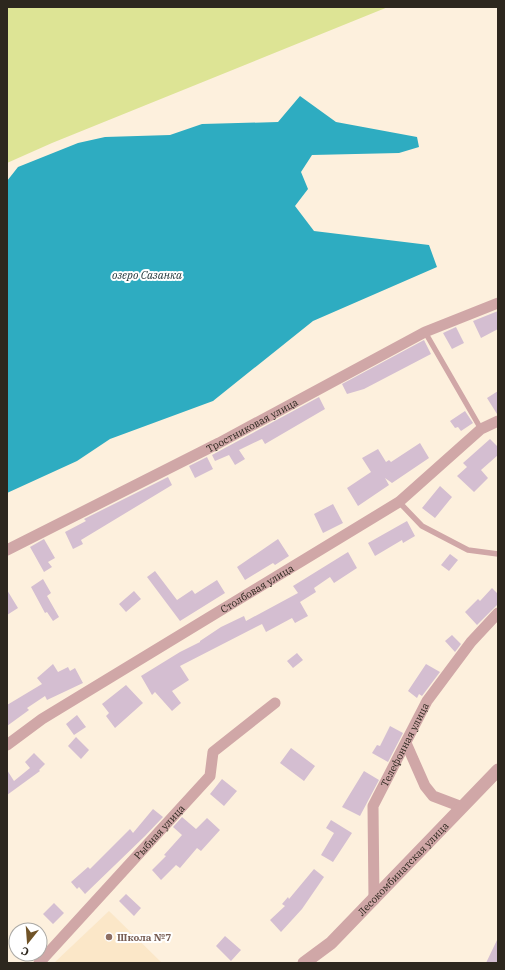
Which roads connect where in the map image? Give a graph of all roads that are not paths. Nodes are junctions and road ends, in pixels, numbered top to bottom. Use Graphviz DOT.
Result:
graph roads {
  1 [pos="498,303"];
  2 [pos="425,332"];
  3 [pos="498,421"];
  4 [pos="481,429"];
  5 [pos="399,502"];
  6 [pos="7,550"];
  7 [pos="498,554"];
  8 [pos="498,614"];
  9 [pos="275,703"];
  10 [pos="406,743"];
  11 [pos="7,746"];
  12 [pos="498,770"];
  13 [pos="462,807"];
  14 [pos="374,900"];
  15 [pos="39,963"];
  16 [pos="304,963"];
  1 -- 2 [label="street, Тростниковая улица"];
  2 -- 4 [label="lane"];
  2 -- 6 [label="street, Тростниковая улица"];
  3 -- 4 [label="street, Столбовая улица"];
  4 -- 5 [label="street, Столбовая улица"];
  5 -- 7 [label="lane"];
  5 -- 11 [label="street, Столбовая улица"];
  8 -- 10 [label="street, Телефонная улица"];
  9 -- 15 [label="street, Рыбная улица"];
  10 -- 13 [label="street"];
  10 -- 14 [label="street, Телефонная улица"];
  12 -- 13 [label="street, Лесокомбинатская улица"];
  13 -- 14 [label="street, Лесокомбинатская улица"];
  14 -- 16 [label="street, Лесокомбинатская улица"];
}
